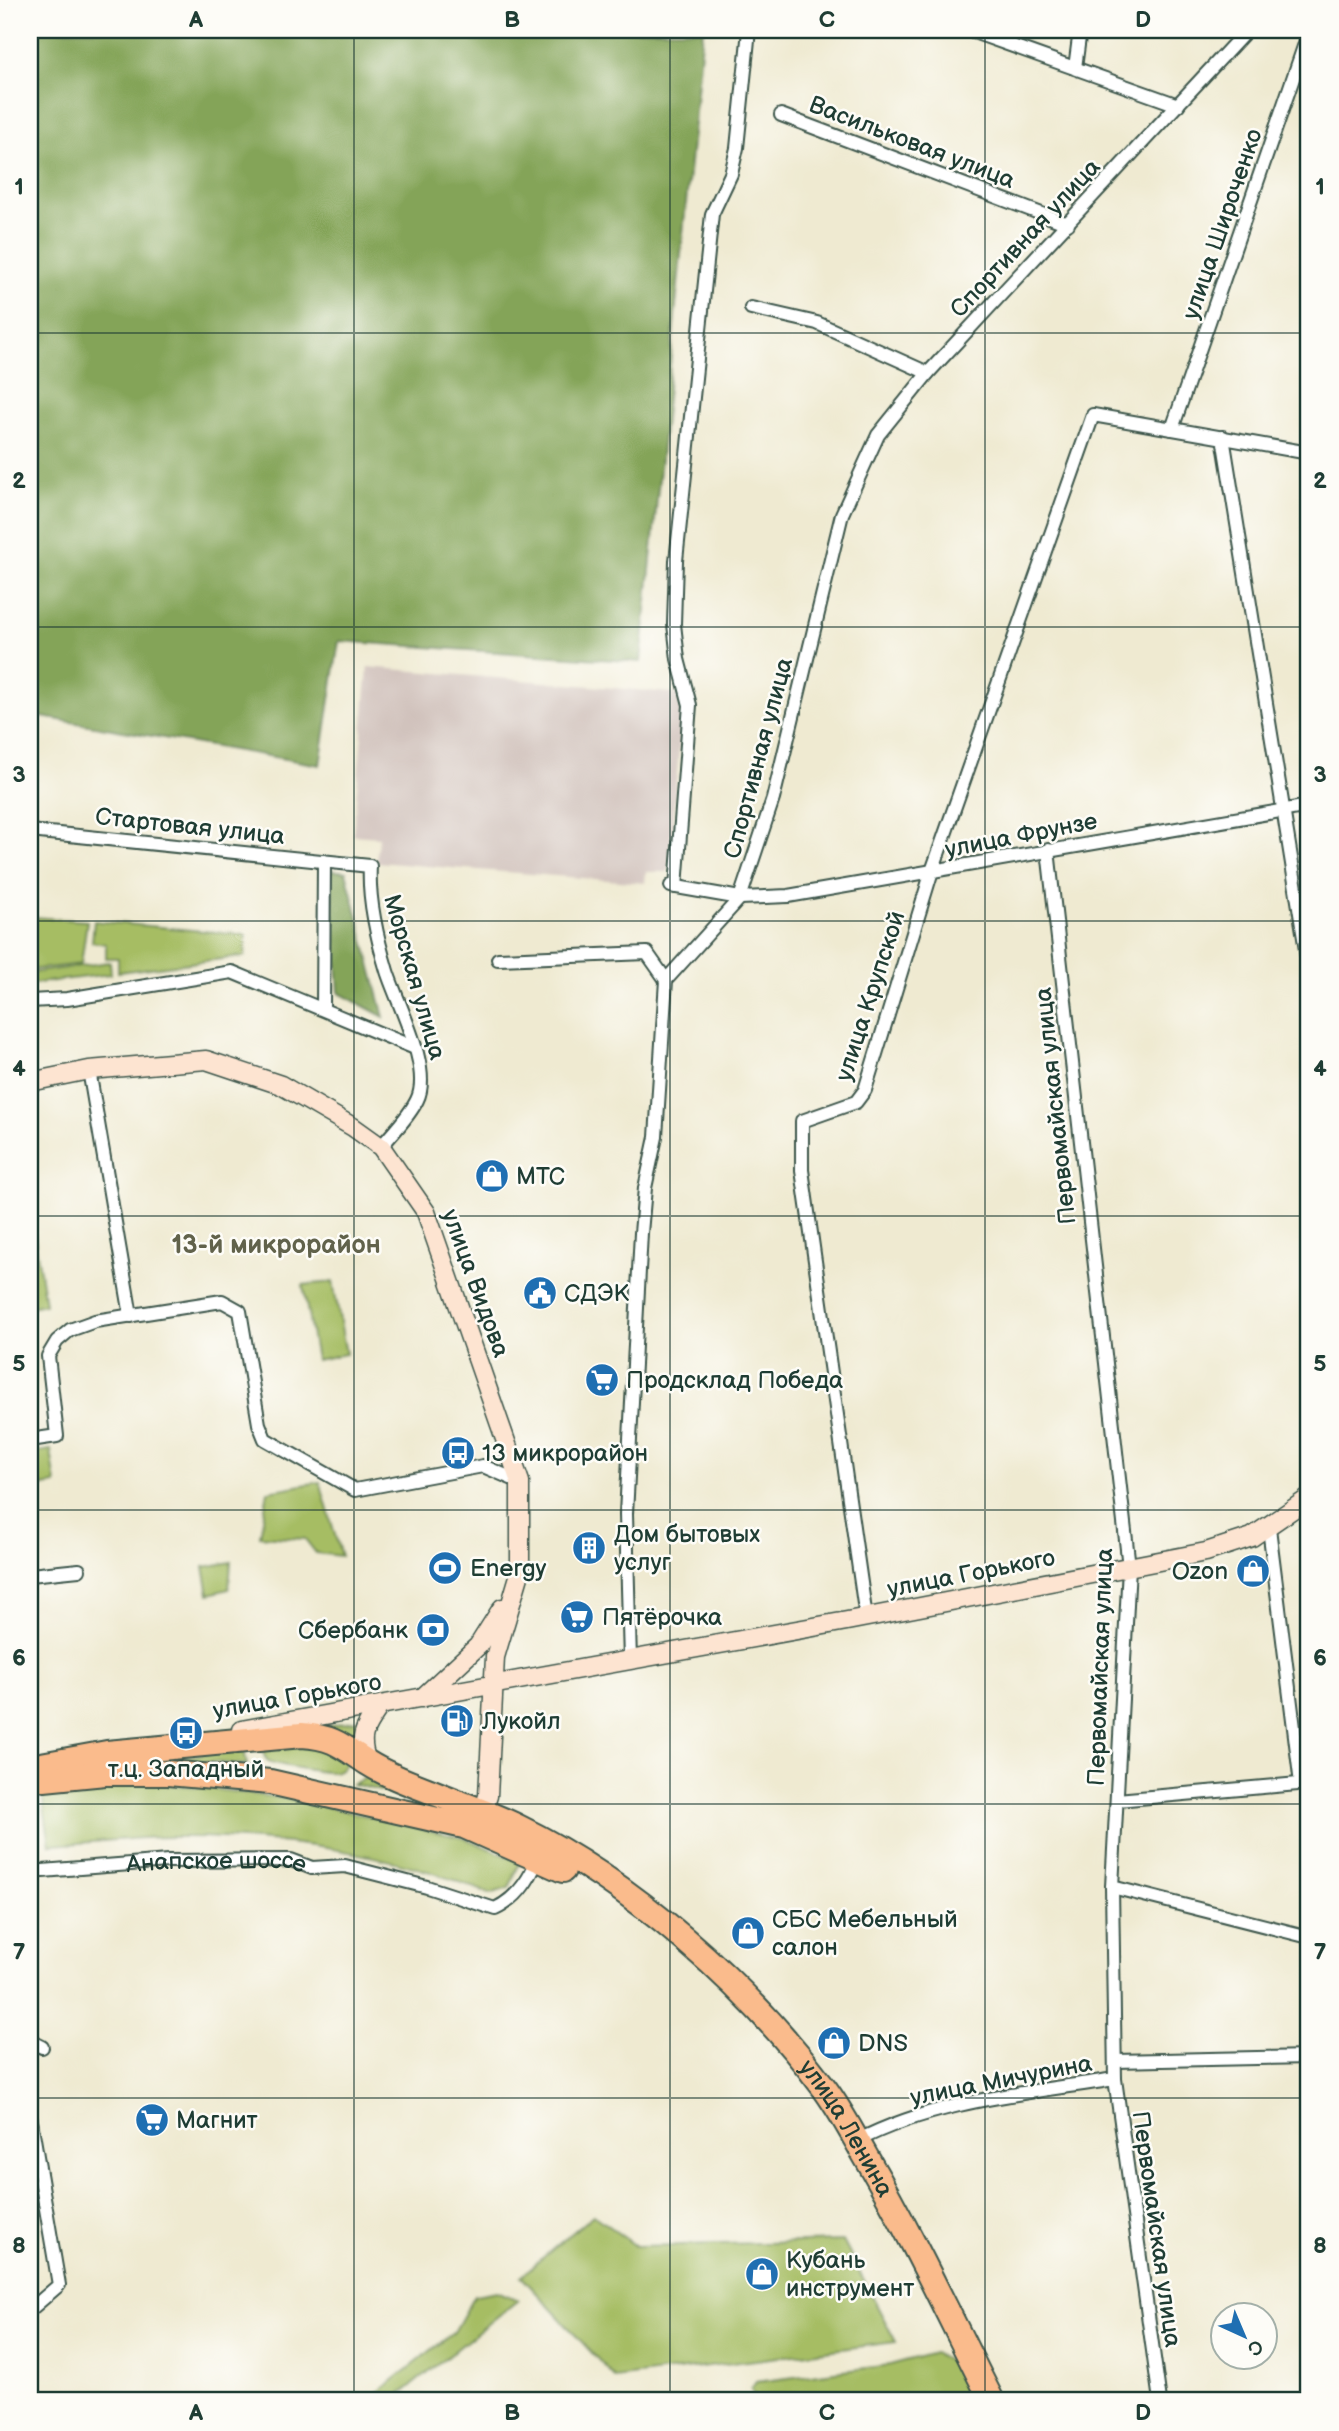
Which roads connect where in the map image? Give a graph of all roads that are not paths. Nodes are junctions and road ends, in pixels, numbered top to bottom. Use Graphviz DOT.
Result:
graph roads {
  1 [pos="749,30"];
  2 [pos="968,30"];
  3 [pos="1080,30"];
  4 [pos="1247,30"];
  5 [pos="1309,32"];
  6 [pos="1075,68"];
  7 [pos="1178,105"];
  8 [pos="781,115"];
  9 [pos="1068,224"];
  10 [pos="751,308"];
  11 [pos="928,373"];
  12 [pos="1172,429"];
  13 [pos="1223,437"];
  14 [pos="1309,453"];
  15 [pos="1309,806"];
  16 [pos="1283,810"];
  17 [pos="30,831"];
  18 [pos="1048,850"];
  19 [pos="324,861"];
  20 [pos="370,866"];
  21 [pos="931,874"];
  22 [pos="740,898"];
  23 [pos="498,959"];
  24 [pos="1309,969"];
  25 [pos="666,980"];
  26 [pos="30,1001"];
  27 [pos="323,1009"];
  28 [pos="415,1048"];
  29 [pos="89,1070"];
  30 [pos="30,1082"];
  31 [pos="381,1147"];
  32 [pos="131,1316"];
  33 [pos="30,1440"];
  34 [pos="520,1482"];
  35 [pos="1309,1498"];
  36 [pos="1269,1528"];
  37 [pos="1129,1567"];
  38 [pos="79,1570"];
  39 [pos="30,1574"];
  40 [pos="515,1587"];
  41 [pos="866,1618"];
  42 [pos="630,1661"];
  43 [pos="488,1687"];
  44 [pos="420,1700"];
  45 [pos="379,1707"];
  46 [pos="107,1753"];
  47 [pos="368,1762"];
  48 [pos="30,1767"];
  49 [pos="30,1774"];
  50 [pos="491,1775"];
  51 [pos="30,1781"];
  52 [pos="1305,1783"];
  53 [pos="1117,1800"];
  54 [pos="481,1823"];
  55 [pos="518,1827"];
  56 [pos="538,1858"];
  57 [pos="30,1872"];
  58 [pos="1112,1887"];
  59 [pos="638,1903"];
  60 [pos="1309,1937"];
  61 [pos="1309,2057"];
  62 [pos="1115,2061"];
  63 [pos="1115,2079"];
  64 [pos="30,2115"];
  65 [pos="857,2141"];
  66 [pos="30,2310"];
  67 [pos="992,2401"];
  68 [pos="1160,2401"];
  1 -- 22 [label="street, улица Фрунзе"];
  2 -- 6 [label="street"];
  3 -- 6 [label="street"];
  4 -- 7 [label="street, Спортивная улица"];
  5 -- 12 [label="street, улица Широченко"];
  6 -- 7 [label="street"];
  7 -- 9 [label="street, Спортивная улица"];
  8 -- 9 [label="street, Васильковая улица"];
  9 -- 11 [label="street, Спортивная улица"];
  10 -- 11 [label="street"];
  11 -- 22 [label="street, Спортивная улица"];
  12 -- 13 [label="street"];
  12 -- 21 [label="street, улица Крупской"];
  13 -- 14 [label="street"];
  13 -- 16 [label="street"];
  15 -- 16 [label="street, улица Фрунзе"];
  16 -- 18 [label="street, улица Фрунзе"];
  16 -- 24 [label="street"];
  17 -- 19 [label="street, Стартовая улица"];
  18 -- 21 [label="street, улица Фрунзе"];
  18 -- 37 [label="street, Первомайская улица"];
  19 -- 20 [label="street, Стартовая улица"];
  19 -- 27 [label="street"];
  20 -- 28 [label="street, Морская улица"];
  21 -- 22 [label="street, улица Фрунзе"];
  21 -- 41 [label="street, улица Крупской"];
  22 -- 25 [label="street, Спортивная улица"];
  23 -- 25 [label="street"];
  25 -- 42 [label="street"];
  26 -- 27 [label="street"];
  27 -- 28 [label="street"];
  28 -- 31 [label="street, Морская улица"];
  29 -- 30 [label="main road, улица Видова"];
  29 -- 31 [label="main road, улица Видова"];
  29 -- 32 [label="street"];
  31 -- 34 [label="main road, улица Видова"];
  32 -- 33 [label="street"];
  32 -- 34 [label="street"];
  34 -- 40 [label="main road, улица Видова"];
  35 -- 36 [label="main road, улица Горького"];
  36 -- 37 [label="main road, улица Горького"];
  36 -- 52 [label="street"];
  37 -- 41 [label="main road, улица Горького"];
  37 -- 53 [label="street, Первомайская улица"];
  38 -- 39 [label="street"];
  40 -- 43 [label="main road, улица Видова"];
  40 -- 44 [label="main road"];
  41 -- 42 [label="main road, улица Горького"];
  42 -- 43 [label="main road, улица Горького"];
  43 -- 44 [label="main road, улица Горького"];
  43 -- 50 [label="main road"];
  43 -- 54 [label="main road"];
  44 -- 45 [label="main road, улица Горького"];
  45 -- 46 [label="main road, улица Горького"];
  45 -- 47 [label="main road"];
  46 -- 47 [label="highway"];
  46 -- 48 [label="highway"];
  47 -- 54 [label="highway"];
  49 -- 54 [label="main road"];
  50 -- 54 [label="main road"];
  50 -- 55 [label="main road"];
  51 -- 54 [label="highway"];
  52 -- 53 [label="street"];
  53 -- 58 [label="street, Первомайская улица"];
  54 -- 55 [label="highway"];
  54 -- 56 [label="highway"];
  55 -- 59 [label="highway"];
  56 -- 57 [label="street, Анапское шоссе"];
  56 -- 59 [label="highway"];
  58 -- 60 [label="street"];
  58 -- 62 [label="street, Первомайская улица"];
  59 -- 65 [label="highway, улица Ленина"];
  61 -- 62 [label="street, улица Мичурина"];
  62 -- 63 [label="street, Первомайская улица"];
  63 -- 65 [label="street, улица Мичурина"];
  63 -- 68 [label="street, Первомайская улица"];
  64 -- 66 [label="street"];
  65 -- 67 [label="highway, улица Ленина"];
}
